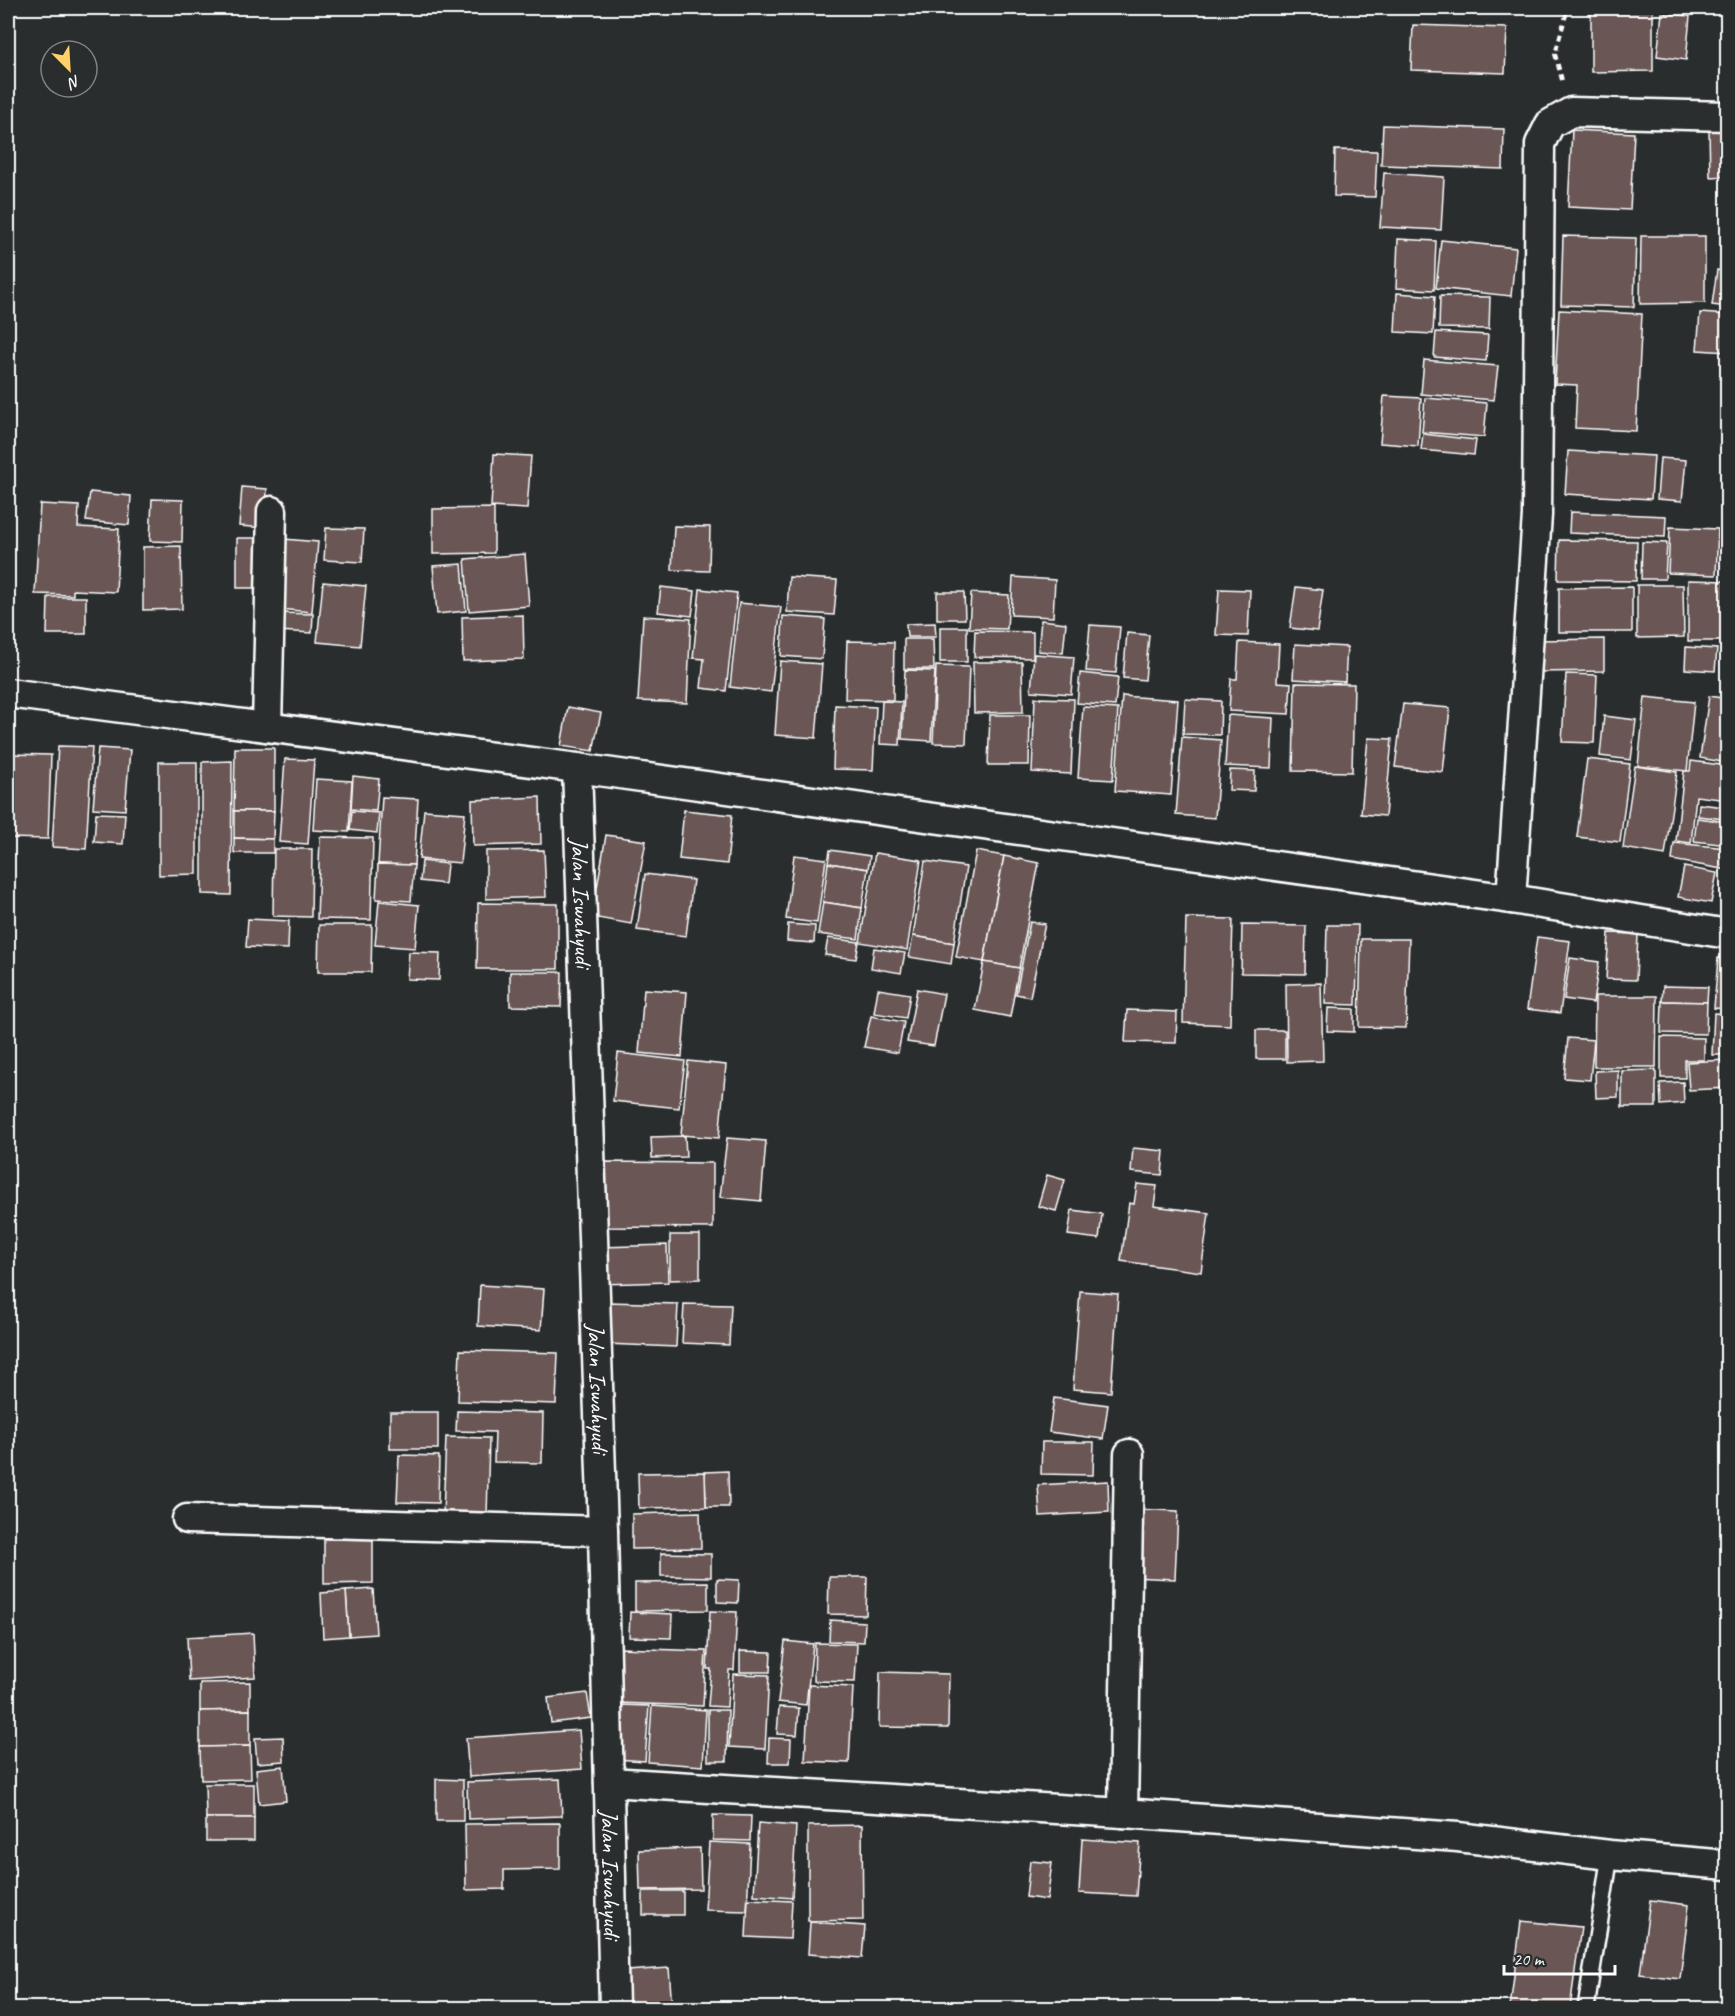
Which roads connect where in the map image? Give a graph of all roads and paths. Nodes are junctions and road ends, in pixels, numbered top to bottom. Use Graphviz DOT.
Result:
graph roads {
  1 [pos="1568,8"];
  2 [pos="1571,112"];
  3 [pos="1728,116"];
  4 [pos="272,511"];
  5 [pos="8,693"];
  6 [pos="267,727"];
  7 [pos="577,768"];
  8 [pos="1511,899"];
  9 [pos="1728,934"];
  10 [pos="1129,1454"];
  11 [pos="187,1519"];
  12 [pos="603,1531"];
  13 [pos="609,1782"];
  14 [pos="1123,1813"];
  15 [pos="1610,1855"];
  16 [pos="1728,1865"];
  17 [pos="614,2008"];
  18 [pos="1586,2008"];
  1 -- 2 [label="path"];
  2 -- 3 [label="street"];
  2 -- 8 [label="street"];
  4 -- 6 [label="street"];
  5 -- 6 [label="street"];
  6 -- 7 [label="street"];
  7 -- 8 [label="street"];
  7 -- 12 [label="street, Jalan Iswahyudi"];
  8 -- 9 [label="street"];
  10 -- 14 [label="street"];
  11 -- 12 [label="street"];
  12 -- 13 [label="street, Jalan Iswahyudi"];
  13 -- 14 [label="street"];
  13 -- 17 [label="street, Jalan Iswahyudi"];
  14 -- 15 [label="street"];
  15 -- 16 [label="street"];
  15 -- 18 [label="lane"];
}
